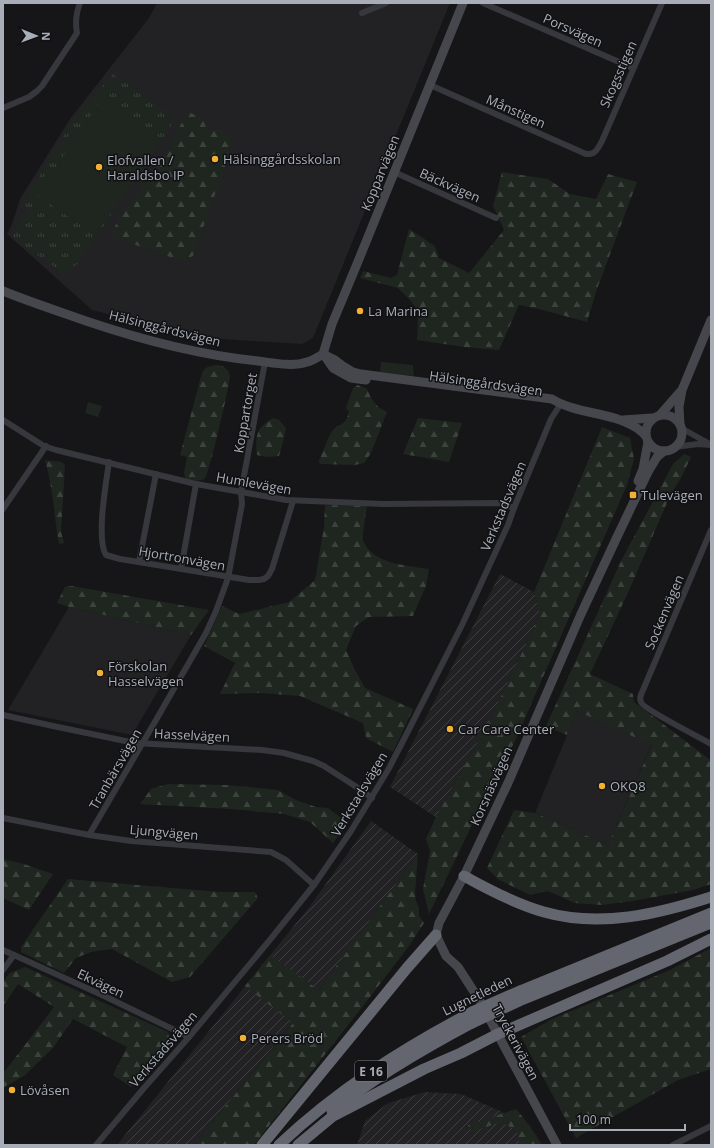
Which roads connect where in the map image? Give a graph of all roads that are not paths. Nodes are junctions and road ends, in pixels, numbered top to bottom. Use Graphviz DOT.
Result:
graph roads {
  1 [pos="80,3"];
  2 [pos="386,3"];
  3 [pos="463,3"];
  4 [pos="483,3"];
  5 [pos="662,3"];
  6 [pos="362,13"];
  7 [pos="633,68"];
  8 [pos="430,85"];
  9 [pos="3,108"];
  10 [pos="594,153"];
  11 [pos="394,172"];
  12 [pos="496,218"];
  13 [pos="3,291"];
  14 [pos="711,320"];
  15 [pos="323,354"];
  16 [pos="265,362"];
  17 [pos="682,390"];
  18 [pos="560,404"];
  19 [pos="656,416"];
  20 [pos="3,420"];
  21 [pos="620,420"];
  22 [pos="681,426"];
  23 [pos="646,438"];
  24 [pos="46,446"];
  25 [pos="675,447"];
  26 [pos="664,451"];
  27 [pos="109,462"];
  28 [pos="156,474"];
  29 [pos="196,484"];
  30 [pos="241,492"];
  31 [pos="294,501"];
  32 [pos="514,508"];
  33 [pos="3,509"];
  34 [pos="711,530"];
  35 [pos="617,537"];
  36 [pos="139,562"];
  37 [pos="181,569"];
  38 [pos="228,578"];
  39 [pos="3,715"];
  40 [pos="142,744"];
  41 [pos="711,744"];
  42 [pos="372,798"];
  43 [pos="3,818"];
  44 [pos="89,835"];
  45 [pos="464,876"];
  46 [pos="314,885"];
  47 [pos="711,897"];
  48 [pos="711,913"];
  49 [pos="711,923"];
  50 [pos="436,935"];
  51 [pos="711,939"];
  52 [pos="3,950"];
  53 [pos="14,956"];
  54 [pos="3,970"];
  55 [pos="519,996"];
  56 [pos="472,1017"];
  57 [pos="498,1034"];
  58 [pos="189,1037"];
  59 [pos="711,1126"];
  60 [pos="96,1145"];
  61 [pos="262,1145"];
  62 [pos="279,1145"];
  63 [pos="292,1145"];
  64 [pos="298,1145"];
  65 [pos="557,1145"];
  66 [pos="672,1145"];
  1 -- 9 [label="street"];
  2 -- 6 [label="street"];
  3 -- 8 [label="street, Kopparvägen"];
  4 -- 7 [label="street, Porsvägen"];
  5 -- 7 [label="street, Skogsstigen"];
  7 -- 10 [label="street, Skogsstigen"];
  8 -- 10 [label="street, Månstigen"];
  8 -- 11 [label="street, Kopparvägen"];
  11 -- 12 [label="street, Bäckvägen"];
  11 -- 15 [label="street, Kopparvägen"];
  13 -- 16 [label="street, Hälsinggårdsvägen"];
  14 -- 17 [label="street"];
  15 -- 16 [label="street, Hälsinggårdsvägen"];
  15 -- 18 [label="street, Hälsinggårdsvägen"];
  16 -- 30 [label="street, Koppartorget"];
  17 -- 19 [label="street"];
  17 -- 22 [label="street"];
  18 -- 21 [label="street, Hälsinggårdsvägen"];
  18 -- 32 [label="street, Verkstadsvägen"];
  19 -- 21 [label="street, Hälsinggårdsvägen"];
  19 -- 22 [label="street"];
  19 -- 23 [label="street"];
  20 -- 24 [label="street, Humlevägen"];
  21 -- 23 [label="street, Hälsinggårdsvägen"];
  22 -- 25 [label="street"];
  22 -- 25 [label="street"];
  23 -- 26 [label="street"];
  23 -- 35 [label="street, Korsnäsvägen"];
  24 -- 27 [label="street, Humlevägen"];
  24 -- 33 [label="street"];
  25 -- 26 [label="street"];
  26 -- 35 [label="street, Korsnäsvägen"];
  27 -- 28 [label="street, Humlevägen"];
  27 -- 36 [label="street, Hjortronvägen"];
  28 -- 29 [label="street, Humlevägen"];
  28 -- 36 [label="street"];
  29 -- 30 [label="street, Humlevägen"];
  29 -- 37 [label="street"];
  30 -- 31 [label="street, Humlevägen"];
  30 -- 38 [label="street, Tranbärsvägen"];
  31 -- 32 [label="street, Humlevägen"];
  31 -- 38 [label="street, Hjortronvägen"];
  32 -- 42 [label="street, Verkstadsvägen"];
  34 -- 41 [label="street, Sockenvägen"];
  35 -- 45 [label="street, Korsnäsvägen"];
  36 -- 37 [label="street, Hjortronvägen"];
  37 -- 38 [label="street, Hjortronvägen"];
  38 -- 40 [label="street, Tranbärsvägen"];
  39 -- 40 [label="street, Hasselvägen"];
  40 -- 42 [label="street, Hasselvägen"];
  40 -- 44 [label="street, Tranbärsvägen"];
  42 -- 46 [label="street, Verkstadsvägen"];
  43 -- 44 [label="street, Ljungvägen"];
  44 -- 46 [label="street, Ljungvägen"];
  45 -- 47 [label="highway"];
  45 -- 50 [label="street, Korsnäsvägen"];
  46 -- 58 [label="street, Verkstadsvägen"];
  48 -- 55 [label="highway, Lugnetleden / E 16"];
  49 -- 55 [label="highway, Lugnetleden / E 16"];
  50 -- 57 [label="street, Tryckerivägen"];
  50 -- 61 [label="highway, E 16"];
  51 -- 57 [label="highway, E 16"];
  52 -- 53 [label="street, Ekvägen"];
  53 -- 54 [label="street"];
  53 -- 58 [label="street, Ekvägen"];
  55 -- 56 [label="highway, Lugnetleden / E 16, bridge"];
  56 -- 62 [label="highway, Lugnetleden / E 16"];
  56 -- 63 [label="highway, Lugnetleden / E 16"];
  57 -- 64 [label="highway, E 16"];
  57 -- 65 [label="street, Tryckerivägen"];
  58 -- 60 [label="street, Verkstadsvägen"];
  59 -- 66 [label="street"];
}
